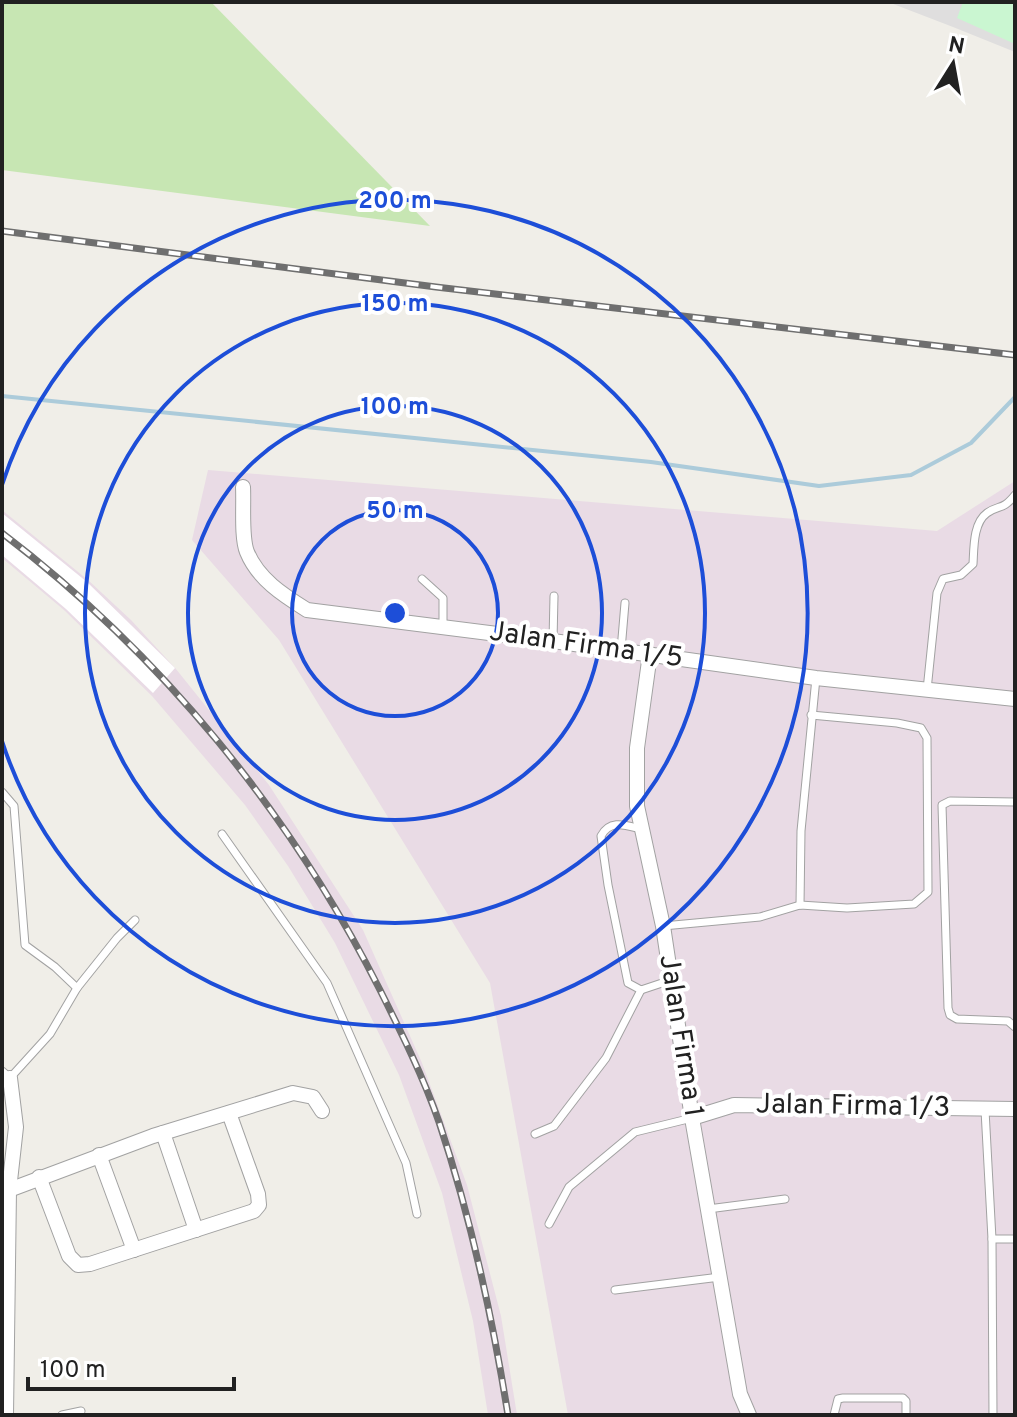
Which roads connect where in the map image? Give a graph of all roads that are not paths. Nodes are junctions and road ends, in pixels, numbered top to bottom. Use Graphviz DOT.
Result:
graph roads {
  1 [pos="243,487"];
  2 [pos="1015,495"];
  3 [pos="422,579"];
  4 [pos="554,596"];
  5 [pos="625,603"];
  6 [pos="443,627"];
  7 [pos="553,641"];
  8 [pos="621,650"];
  9 [pos="650,654"];
  10 [pos="816,678"];
  11 [pos="927,690"];
  12 [pos="1015,699"];
  13 [pos="811,715"];
  14 [pos="2,792"];
  15 [pos="1015,802"];
  16 [pos="641,829"];
  17 [pos="222,834"];
  18 [pos="800,905"];
  19 [pos="135,920"];
  20 [pos="663,926"];
  21 [pos="671,980"];
  22 [pos="77,988"];
  23 [pos="641,990"];
  24 [pos="1015,1027"];
  25 [pos="6,1075"];
  26 [pos="1015,1109"];
  27 [pos="985,1110"];
  28 [pos="322,1111"];
  29 [pos="229,1113"];
  30 [pos="692,1118"];
  31 [pos="163,1133"];
  32 [pos="535,1134"];
  33 [pos="99,1155"];
  34 [pos="39,1177"];
  35 [pos="9,1190"];
  36 [pos="785,1199"];
  37 [pos="708,1209"];
  38 [pos="417,1214"];
  39 [pos="549,1224"];
  40 [pos="196,1230"];
  41 [pos="992,1239"];
  42 [pos="1015,1239"];
  43 [pos="134,1250"];
  44 [pos="720,1277"];
  45 [pos="615,1290"];
  46 [pos="81,1411"];
  47 [pos="6,1415"];
  48 [pos="62,1415"];
  49 [pos="749,1415"];
  50 [pos="834,1415"];
  51 [pos="906,1415"];
  52 [pos="993,1415"];
  1 -- 6 [label="street, Jalan Firma 1/5"];
  2 -- 11 [label="lane"];
  3 -- 6 [label="lane"];
  4 -- 7 [label="lane"];
  5 -- 8 [label="lane"];
  6 -- 7 [label="street, Jalan Firma 1/5"];
  7 -- 8 [label="street, Jalan Firma 1/5"];
  8 -- 9 [label="street, Jalan Firma 1/5"];
  9 -- 10 [label="street, Jalan Firma 1/5"];
  9 -- 16 [label="street, Jalan Firma 1"];
  10 -- 11 [label="street, Jalan Firma 1/5"];
  10 -- 13 [label="lane"];
  11 -- 12 [label="street, Jalan Firma 1/5"];
  13 -- 18 [label="lane"];
  13 -- 18 [label="lane"];
  14 -- 22 [label="lane"];
  15 -- 24 [label="lane"];
  16 -- 20 [label="street, Jalan Firma 1"];
  16 -- 23 [label="lane"];
  17 -- 38 [label="lane"];
  18 -- 20 [label="lane"];
  19 -- 22 [label="lane"];
  20 -- 21 [label="street, Jalan Firma 1"];
  21 -- 23 [label="lane"];
  21 -- 30 [label="street, Jalan Firma 1"];
  22 -- 25 [label="lane"];
  23 -- 32 [label="lane"];
  25 -- 35 [label="street"];
  26 -- 27 [label="street, Jalan Firma 1/3"];
  27 -- 30 [label="street, Jalan Firma 1/3"];
  27 -- 41 [label="lane"];
  28 -- 29 [label="street"];
  29 -- 31 [label="street"];
  29 -- 40 [label="street"];
  30 -- 37 [label="street, Jalan Firma 1"];
  30 -- 39 [label="lane"];
  31 -- 33 [label="street"];
  31 -- 40 [label="street"];
  33 -- 34 [label="street"];
  33 -- 43 [label="street"];
  34 -- 35 [label="street"];
  34 -- 43 [label="street"];
  35 -- 47 [label="street"];
  36 -- 37 [label="lane"];
  37 -- 44 [label="street, Jalan Firma 1"];
  40 -- 43 [label="street"];
  41 -- 42 [label="lane"];
  41 -- 52 [label="lane"];
  44 -- 45 [label="lane"];
  44 -- 49 [label="street, Jalan Firma 1"];
  46 -- 48 [label="lane"];
  50 -- 51 [label="lane"];
}
